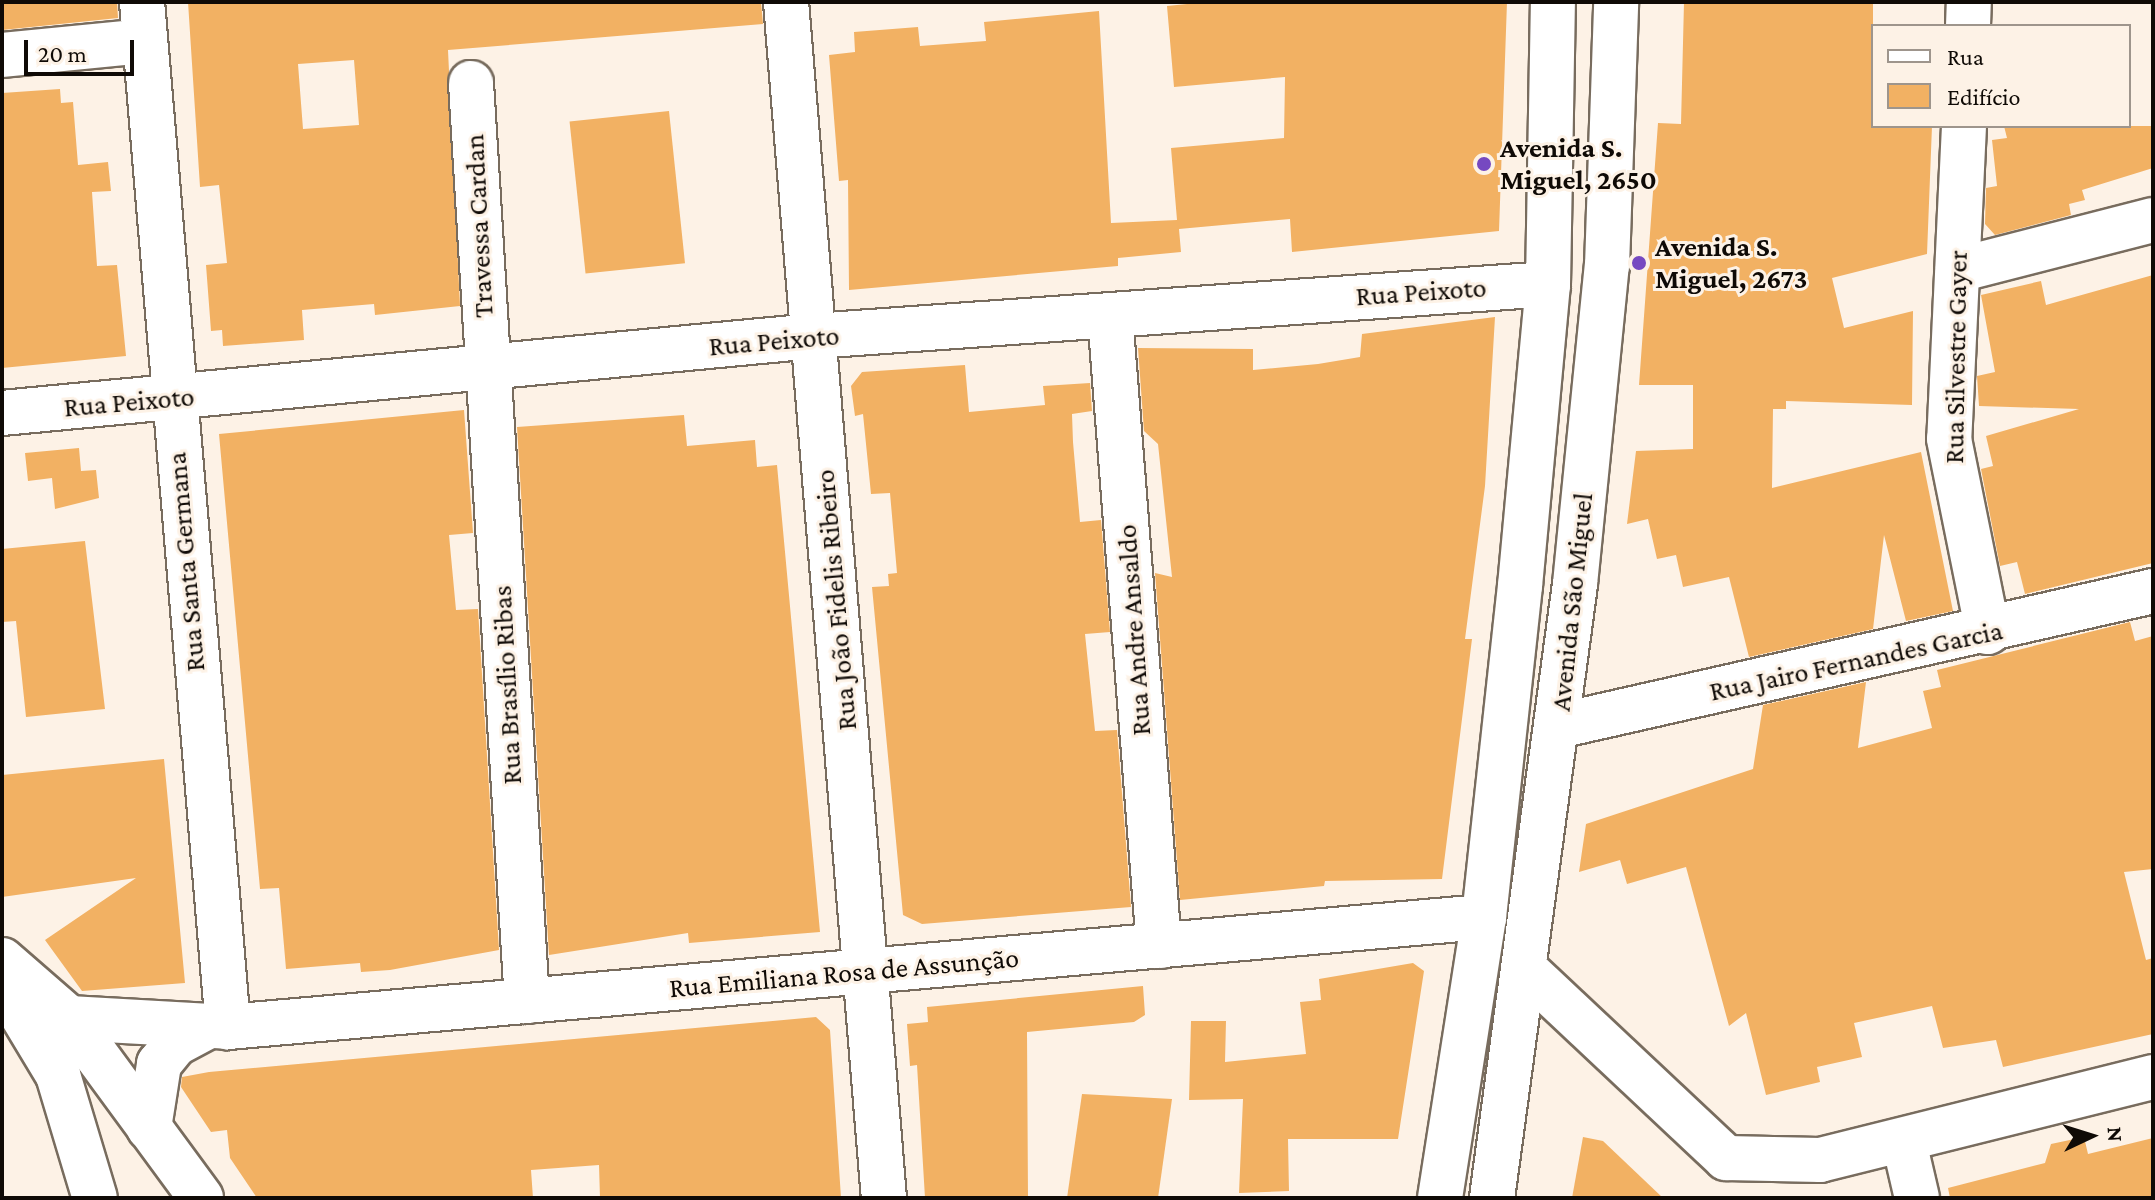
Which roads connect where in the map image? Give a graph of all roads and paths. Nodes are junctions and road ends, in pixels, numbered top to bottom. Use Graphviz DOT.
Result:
graph roads {
  1 [pos="786,2"];
  2 [pos="1553,2"];
  3 [pos="1616,2"];
  4 [pos="1969,2"];
  5 [pos="143,22"];
  6 [pos="1968,24"];
  7 [pos="2,55"];
  8 [pos="471,83"];
  9 [pos="1964,128"];
  10 [pos="2153,220"];
  11 [pos="1958,270"];
  12 [pos="1548,284"];
  13 [pos="1110,315"];
  14 [pos="814,336"];
  15 [pos="488,370"];
  16 [pos="172,398"];
  17 [pos="2,413"];
  18 [pos="2153,591"];
  19 [pos="1988,632"];
  20 [pos="1558,726"];
  21 [pos="1484,917"];
  22 [pos="1159,946"];
  23 [pos="2,960"];
  24 [pos="867,972"];
  25 [pos="1528,972"];
  26 [pos="2,982"];
  27 [pos="527,1001"];
  28 [pos="69,1018"];
  29 [pos="216,1028"];
  30 [pos="2153,1077"];
  31 [pos="149,1128"];
  32 [pos="1904,1142"];
  33 [pos="95,1198"];
  34 [pos="201,1198"];
  35 [pos="884,1198"];
  36 [pos="1440,1198"];
  37 [pos="1492,1198"];
  38 [pos="1917,1198"];
  1 -- 14 [label="street, Rua João Fidelis Ribeiro"];
  2 -- 12 [label="street, Avenida São Miguel"];
  3 -- 20 [label="street, Avenida São Miguel"];
  4 -- 6 [label="street"];
  5 -- 7 [label="street"];
  5 -- 16 [label="street, Rua Santa Germana"];
  8 -- 15 [label="street, Travessa Cardan"];
  9 -- 11 [label="street, Rua Silvestre Gayer"];
  10 -- 11 [label="street"];
  11 -- 19 [label="street, Rua Silvestre Gayer"];
  12 -- 13 [label="street, Rua Peixoto"];
  12 -- 21 [label="street, Avenida São Miguel"];
  13 -- 14 [label="street, Rua Peixoto"];
  13 -- 22 [label="street, Rua Andre Ansaldo"];
  14 -- 15 [label="street, Rua Peixoto"];
  14 -- 24 [label="street, Rua João Fidelis Ribeiro"];
  15 -- 16 [label="street, Rua Peixoto"];
  15 -- 27 [label="street, Rua Brasílio Ribas"];
  16 -- 17 [label="street, Rua Peixoto"];
  16 -- 29 [label="street, Rua Santa Germana"];
  18 -- 19 [label="street, Rua Jairo Fernandes Garcia"];
  19 -- 20 [label="street, Rua Jairo Fernandes Garcia"];
  20 -- 25 [label="street, Avenida São Miguel"];
  21 -- 22 [label="street, Rua Emiliana Rosa de Assunção"];
  21 -- 36 [label="street, Avenida São Miguel"];
  22 -- 24 [label="street, Rua Emiliana Rosa de Assunção"];
  23 -- 28 [label="street"];
  24 -- 27 [label="street, Rua Emiliana Rosa de Assunção"];
  24 -- 35 [label="street, Rua João Fidelis Ribeiro"];
  25 -- 32 [label="street"];
  25 -- 37 [label="street, Avenida São Miguel"];
  26 -- 33 [label="street"];
  27 -- 29 [label="street, Rua Emiliana Rosa de Assunção"];
  28 -- 29 [label="street, Rua Emiliana Rosa de Assunção"];
  28 -- 31 [label="street"];
  29 -- 31 [label="street, Rua Emiliana Rosa de Assunção"];
  30 -- 32 [label="street"];
  31 -- 34 [label="street"];
  32 -- 38 [label="street"];
}
